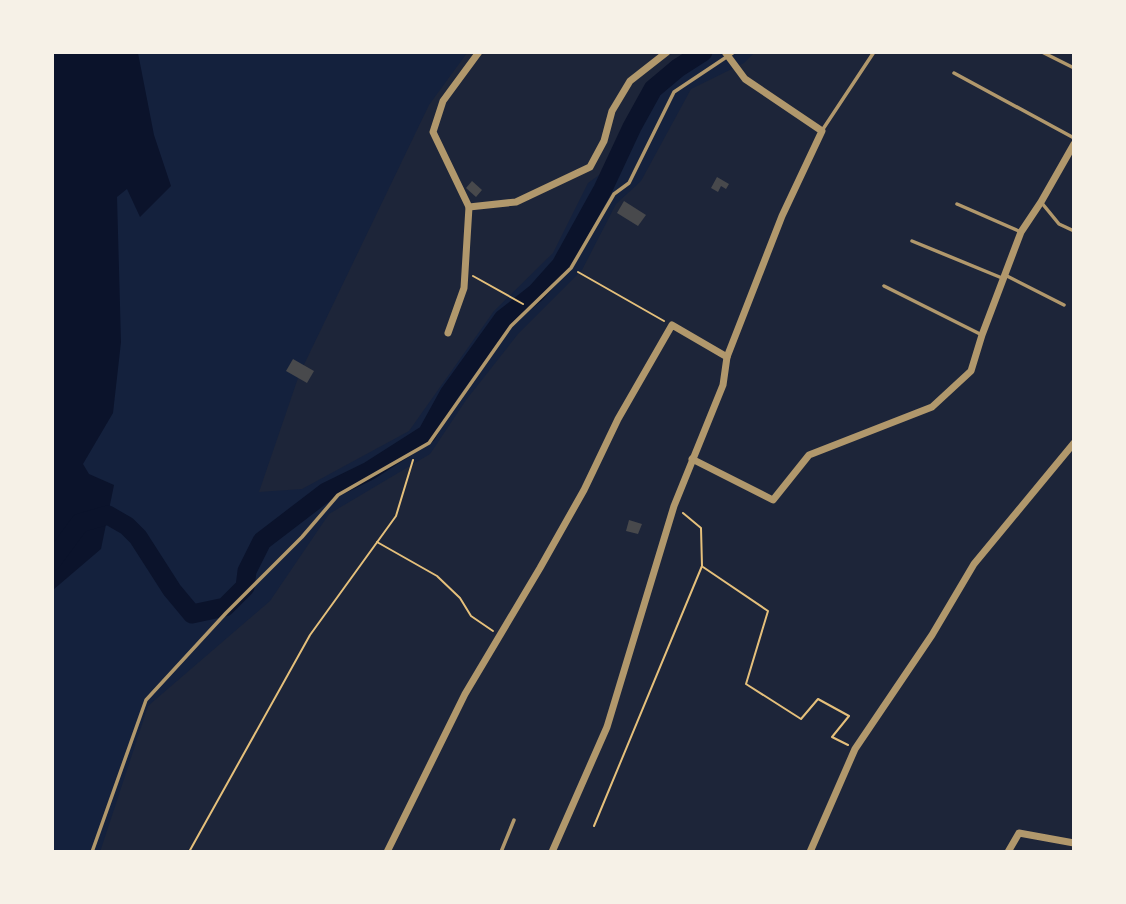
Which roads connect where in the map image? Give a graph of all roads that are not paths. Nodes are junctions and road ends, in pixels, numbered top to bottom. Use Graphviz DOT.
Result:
graph roads {
  1 [pos="479,52"];
  2 [pos="667,52"];
  3 [pos="874,52"];
  4 [pos="1042,52"];
  5 [pos="729,54"];
  6 [pos="1073,68"];
  7 [pos="954,73"];
  8 [pos="822,131"];
  9 [pos="1073,138"];
  10 [pos="1073,144"];
  11 [pos="1041,202"];
  12 [pos="957,204"];
  13 [pos="469,207"];
  14 [pos="1073,231"];
  15 [pos="1021,232"];
  16 [pos="912,241"];
  17 [pos="1005,277"];
  18 [pos="884,286"];
  19 [pos="1064,306"];
  20 [pos="448,333"];
  21 [pos="982,335"];
  22 [pos="727,357"];
  23 [pos="1073,443"];
  24 [pos="692,459"];
  25 [pos="514,820"];
  26 [pos="1073,843"];
  27 [pos="92,852"];
  28 [pos="387,852"];
  29 [pos="500,852"];
  30 [pos="552,852"];
  31 [pos="810,852"];
  32 [pos="1008,852"];
  1 -- 13 [label="street"];
  2 -- 13 [label="street"];
  3 -- 8 [label="lane"];
  4 -- 6 [label="lane"];
  5 -- 8 [label="street"];
  5 -- 27 [label="lane"];
  7 -- 9 [label="lane"];
  8 -- 22 [label="street"];
  10 -- 11 [label="street"];
  11 -- 14 [label="lane"];
  11 -- 15 [label="street"];
  12 -- 15 [label="lane"];
  13 -- 20 [label="street"];
  15 -- 17 [label="street"];
  16 -- 17 [label="lane"];
  17 -- 19 [label="lane"];
  17 -- 21 [label="street"];
  18 -- 21 [label="lane"];
  21 -- 24 [label="street"];
  22 -- 24 [label="street"];
  22 -- 28 [label="street"];
  23 -- 31 [label="street"];
  24 -- 30 [label="street"];
  25 -- 29 [label="lane"];
  26 -- 32 [label="street"];
}
